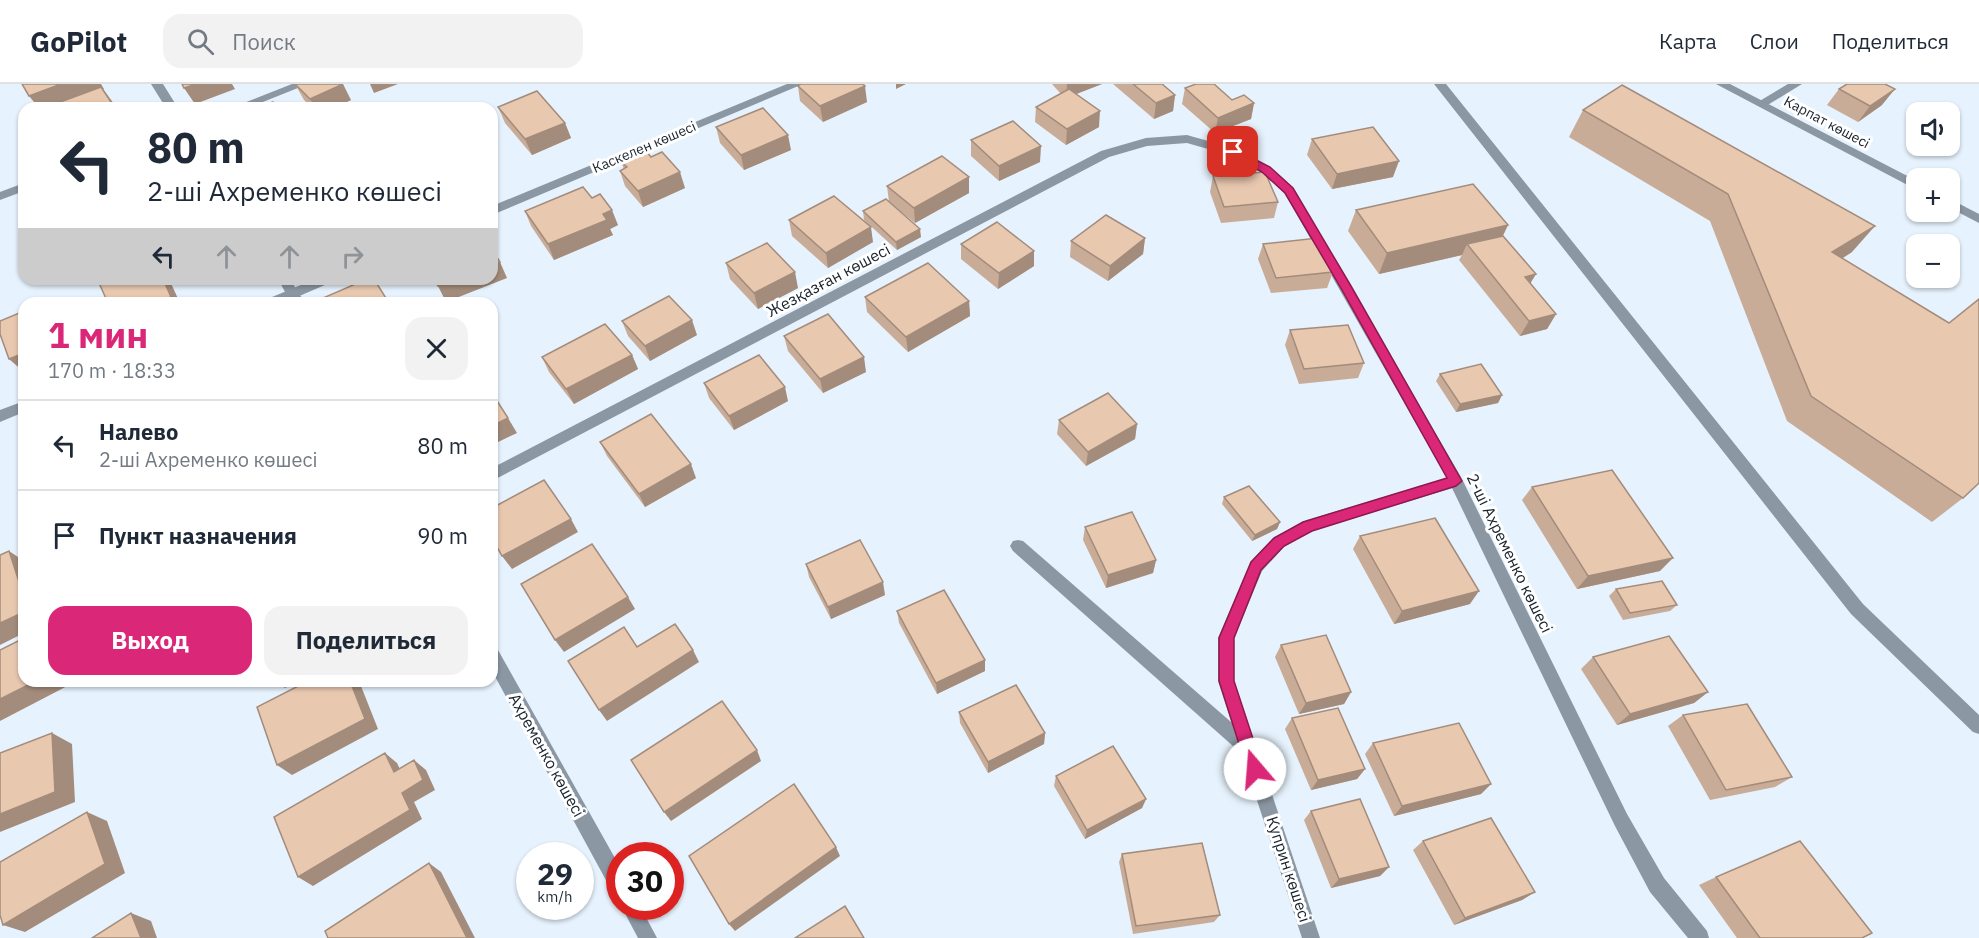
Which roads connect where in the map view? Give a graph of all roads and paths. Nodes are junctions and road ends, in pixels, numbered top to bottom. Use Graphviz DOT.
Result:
graph roads {
  1 [pos="157,84"];
  2 [pos="302,84"];
  3 [pos="796,84"];
  4 [pos="1440,84"];
  5 [pos="1722,84"];
  6 [pos="1796,84"];
  7 [pos="168,102"];
  8 [pos="253,102"];
  9 [pos="1762,105"];
  10 [pos="1188,139"];
  11 [pos="1906,180"];
  12 [pos="18,189"];
  13 [pos="0,196"];
  14 [pos="498,208"];
  15 [pos="1960,209"];
  16 [pos="1979,219"];
  17 [pos="317,285"];
  18 [pos="298,297"];
  19 [pos="18,408"];
  20 [pos="0,416"];
  21 [pos="498,472"];
  22 [pos="1456,481"];
  23 [pos="1018,546"];
  24 [pos="498,666"];
  25 [pos="1979,726"];
  26 [pos="1248,748"];
  27 [pos="606,861"];
  28 [pos="638,920"];
  29 [pos="648,938"];
  30 [pos="1311,938"];
  31 [pos="1700,938"];
  1 -- 7 [label="street"];
  2 -- 8 [label="street"];
  3 -- 14 [label="street, Каскелен көшесі"];
  4 -- 25 [label="street"];
  5 -- 9 [label="street, Карпат көшесі"];
  6 -- 9 [label="street"];
  9 -- 11 [label="street, Карпат көшесі"];
  10 -- 21 [label="street, Жезқазған көшесі"];
  10 -- 22 [label="street, 2-ші Ахременко көшесі"];
  12 -- 13 [label="street"];
  15 -- 16 [label="street"];
  17 -- 18 [label="street"];
  19 -- 20 [label="street"];
  22 -- 26 [label="street, Куприн көшесі"];
  22 -- 31 [label="street, 2-ші Ахременко көшесі"];
  23 -- 26 [label="street"];
  24 -- 27 [label="street, Ахременко көшесі"];
  26 -- 30 [label="street, Куприн көшесі"];
  28 -- 29 [label="street"];
}
